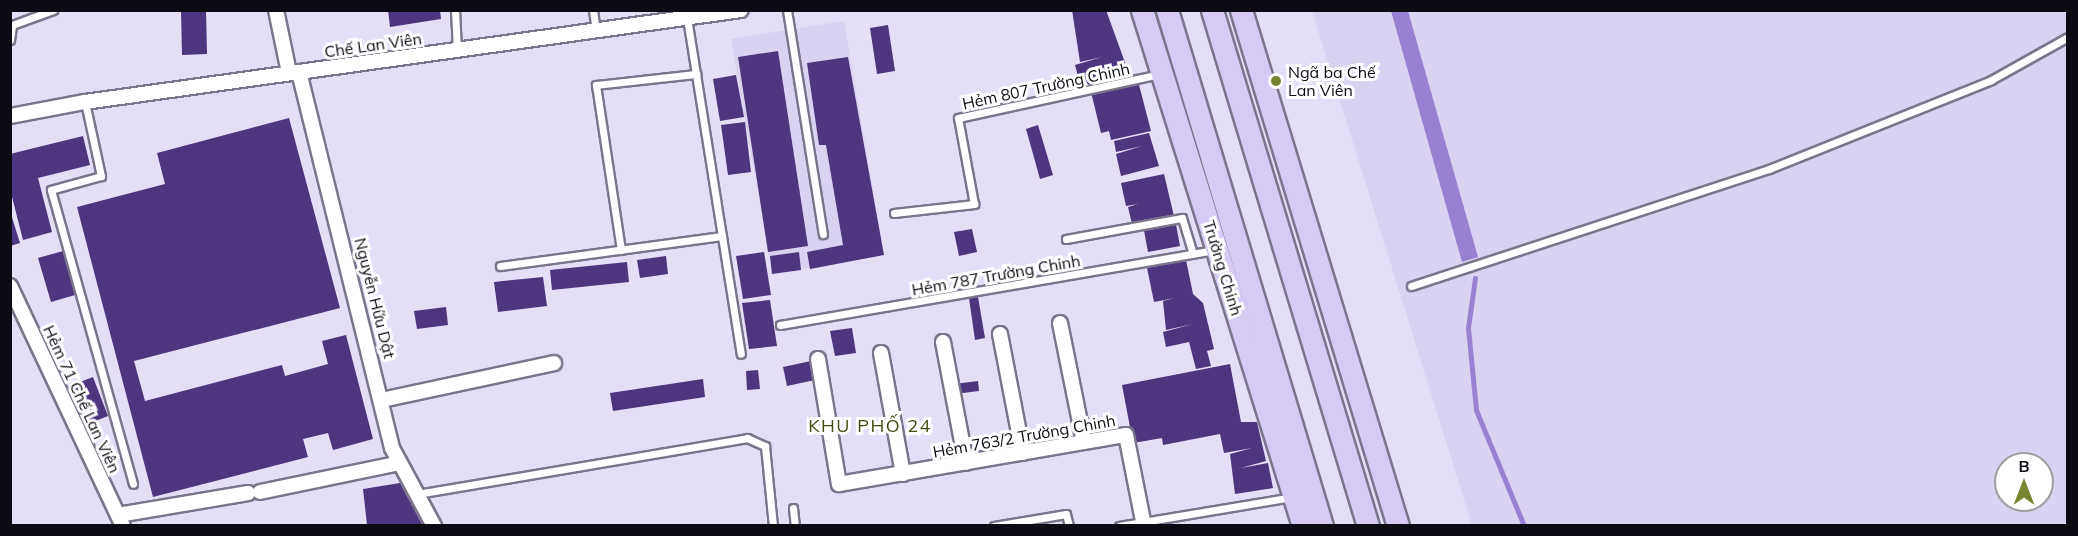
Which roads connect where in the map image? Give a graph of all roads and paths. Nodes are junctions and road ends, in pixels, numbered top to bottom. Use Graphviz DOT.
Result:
graph roads {
  1 [pos="53,10"];
  2 [pos="276,10"];
  3 [pos="455,10"];
  4 [pos="593,10"];
  5 [pos="741,10"];
  6 [pos="787,10"];
  7 [pos="1142,10"];
  8 [pos="1167,10"];
  9 [pos="1212,10"];
  10 [pos="1240,10"];
  11 [pos="687,18"];
  12 [pos="596,31"];
  13 [pos="2067,37"];
  14 [pos="10,40"];
  15 [pos="457,50"];
  16 [pos="294,72"];
  17 [pos="1162,73"];
  18 [pos="696,74"];
  19 [pos="85,102"];
  20 [pos="10,116"];
  21 [pos="894,213"];
  22 [pos="823,234"];
  23 [pos="722,236"];
  24 [pos="1066,239"];
  25 [pos="621,250"];
  26 [pos="1217,250"];
  27 [pos="1193,253"];
  28 [pos="500,266"];
  29 [pos="10,286"];
  30 [pos="1412,286"];
  31 [pos="1060,323"];
  32 [pos="780,325"];
  33 [pos="1000,334"];
  34 [pos="943,342"];
  35 [pos="880,353"];
  36 [pos="741,354"];
  37 [pos="818,359"];
  38 [pos="554,363"];
  39 [pos="382,400"];
  40 [pos="1084,442"];
  41 [pos="1023,453"];
  42 [pos="966,463"];
  43 [pos="400,464"];
  44 [pos="903,474"];
  45 [pos="133,484"];
  46 [pos="417,494"];
  47 [pos="1294,496"];
  48 [pos="793,508"];
  49 [pos="121,520"];
  50 [pos="1143,524"];
  51 [pos="434,525"];
  52 [pos="773,525"];
  53 [pos="795,525"];
  54 [pos="994,525"];
  55 [pos="1069,525"];
  56 [pos="1119,525"];
  57 [pos="1303,525"];
  58 [pos="1322,525"];
  59 [pos="1368,525"];
  60 [pos="1398,525"];
  1 -- 14 [label="lane"];
  2 -- 16 [label="street, Nguyễn Hữu Dật"];
  3 -- 15 [label="lane"];
  4 -- 12 [label="lane"];
  5 -- 11 [label="street, Chế Lan Viên"];
  6 -- 22 [label="lane"];
  7 -- 17 [label="main road, Trường Chinh"];
  8 -- 58 [label="main road, Trường Chinh"];
  9 -- 59 [label="main road"];
  10 -- 60 [label="main road"];
  11 -- 12 [label="street, Chế Lan Viên"];
  11 -- 18 [label="lane"];
  12 -- 15 [label="street, Chế Lan Viên"];
  13 -- 30 [label="lane"];
  15 -- 16 [label="street, Chế Lan Viên"];
  16 -- 19 [label="street, Chế Lan Viên"];
  16 -- 39 [label="street, Nguyễn Hữu Dật"];
  17 -- 21 [label="lane, Hẻm 807 Trường Chinh"];
  17 -- 26 [label="main road, Trường Chinh"];
  18 -- 23 [label="lane"];
  18 -- 25 [label="lane"];
  19 -- 20 [label="street, Chế Lan Viên"];
  19 -- 45 [label="lane"];
  23 -- 25 [label="lane"];
  23 -- 36 [label="lane"];
  24 -- 27 [label="lane"];
  25 -- 28 [label="lane"];
  26 -- 27 [label="lane, Hẻm 787 Trường Chinh"];
  26 -- 47 [label="main road, Trường Chinh"];
  27 -- 32 [label="lane, Hẻm 787 Trường Chinh"];
  29 -- 49 [label="street, Hẻm 71 Chế Lan Viên"];
  31 -- 40 [label="street"];
  33 -- 41 [label="street"];
  34 -- 42 [label="street"];
  35 -- 44 [label="street"];
  37 -- 44 [label="street, Hẻm 763/2 Trường Chinh"];
  38 -- 39 [label="street"];
  39 -- 43 [label="street, Nguyễn Hữu Dật"];
  40 -- 41 [label="street, Hẻm 763/2 Trường Chinh"];
  40 -- 50 [label="street, Hẻm 763/2 Trường Chinh"];
  41 -- 42 [label="street, Hẻm 763/2 Trường Chinh"];
  42 -- 44 [label="street, Hẻm 763/2 Trường Chinh"];
  43 -- 46 [label="street, Nguyễn Hữu Dật"];
  43 -- 49 [label="street"];
  46 -- 51 [label="street, Nguyễn Hữu Dật"];
  46 -- 52 [label="lane"];
  47 -- 50 [label="lane"];
  47 -- 57 [label="main road, Trường Chinh"];
  48 -- 53 [label="lane"];
  50 -- 56 [label="lane"];
  54 -- 55 [label="lane"];
}
